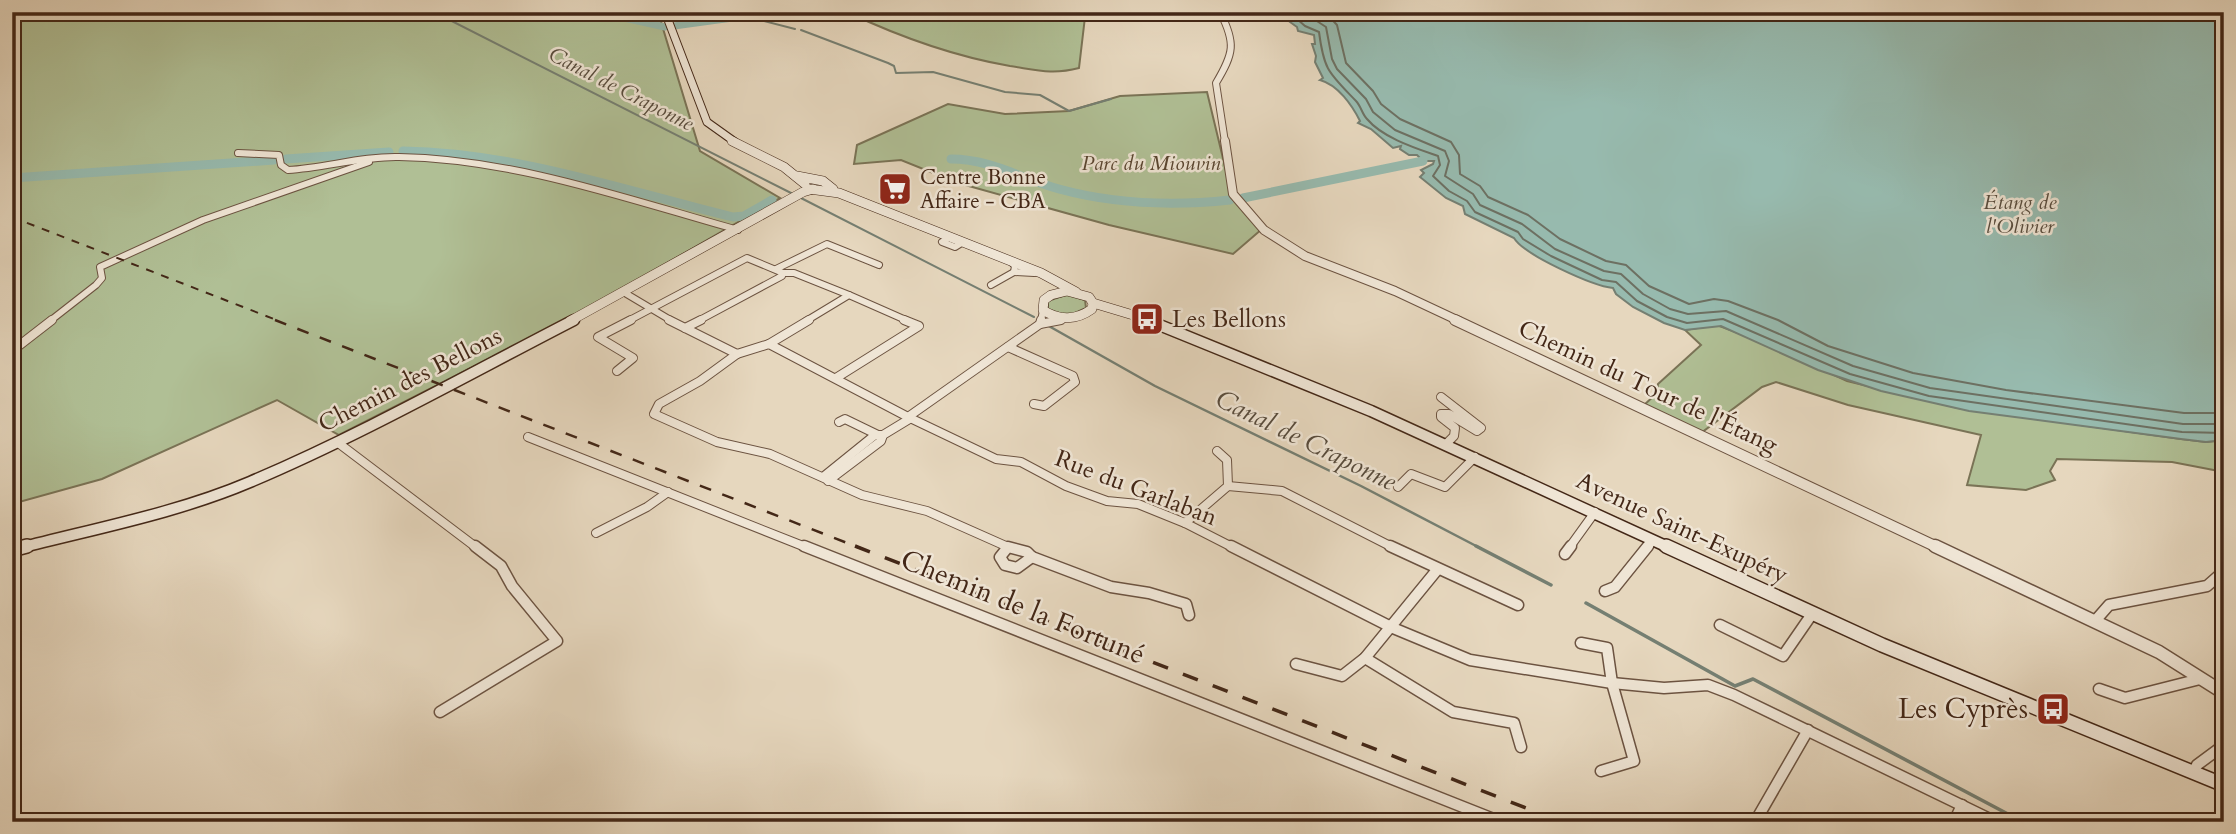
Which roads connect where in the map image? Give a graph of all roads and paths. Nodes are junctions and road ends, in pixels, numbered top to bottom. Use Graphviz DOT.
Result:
graph roads {
  1 [pos="665,12"];
  2 [pos="1220,12"];
  3 [pos="239,153"];
  4 [pos="382,158"];
  5 [pos="812,186"];
  6 [pos="739,230"];
  7 [pos="878,265"];
  8 [pos="1013,267"];
  9 [pos="780,271"];
  10 [pos="1032,272"];
  11 [pos="991,285"];
  12 [pos="1076,292"];
  13 [pos="625,293"];
  14 [pos="849,295"];
  15 [pos="1049,296"];
  16 [pos="1093,303"];
  17 [pos="650,309"];
  18 [pos="1043,310"];
  19 [pos="1122,312"];
  20 [pos="1086,314"];
  21 [pos="1063,319"];
  22 [pos="1040,324"];
  23 [pos="685,328"];
  24 [pos="769,344"];
  25 [pos="1008,347"];
  26 [pos="12,351"];
  27 [pos="737,354"];
  28 [pos="617,372"];
  29 [pos="836,379"];
  30 [pos="1441,397"];
  31 [pos="1034,404"];
  32 [pos="910,417"];
  33 [pos="839,422"];
  34 [pos="881,435"];
  35 [pos="528,437"];
  36 [pos="337,442"];
  37 [pos="1446,444"];
  38 [pos="1217,451"];
  39 [pos="1475,457"];
  40 [pos="825,479"];
  41 [pos="1228,486"];
  42 [pos="1398,487"];
  43 [pos="668,492"];
  44 [pos="1595,512"];
  45 [pos="1185,523"];
  46 [pos="596,533"];
  47 [pos="1653,540"];
  48 [pos="1008,547"];
  49 [pos="12,550"];
  50 [pos="1565,554"];
  51 [pos="1032,557"];
  52 [pos="1437,570"];
  53 [pos="2224,571"];
  54 [pos="1605,591"];
  55 [pos="1518,606"];
  56 [pos="1812,614"];
  57 [pos="1189,615"];
  58 [pos="2095,621"];
  59 [pos="1720,625"];
  60 [pos="1393,628"];
  61 [pos="1581,643"];
  62 [pos="1365,658"];
  63 [pos="1296,664"];
  64 [pos="2202,678"];
  65 [pos="1612,683"];
  66 [pos="2099,690"];
  67 [pos="2224,693"];
  68 [pos="440,712"];
  69 [pos="1808,730"];
  70 [pos="2224,745"];
  71 [pos="1521,747"];
  72 [pos="1601,771"];
  73 [pos="2193,773"];
  74 [pos="2224,785"];
  75 [pos="1962,805"];
  76 [pos="1501,822"];
  77 [pos="1755,822"];
  78 [pos="1954,822"];
  79 [pos="1996,822"];
  1 -- 5 [label="main road"];
  2 -- 58 [label="street, Chemin du Tour de l'Étang"];
  3 -- 4 [label="street"];
  4 -- 6 [label="street"];
  4 -- 26 [label="street"];
  5 -- 6 [label="main road, Chemin des Bellons"];
  5 -- 8 [label="main road"];
  6 -- 13 [label="main road, Chemin des Bellons"];
  7 -- 9 [label="street"];
  8 -- 10 [label="main road"];
  8 -- 11 [label="street"];
  9 -- 14 [label="street"];
  9 -- 17 [label="street"];
  9 -- 23 [label="street"];
  10 -- 12 [label="main road"];
  10 -- 15 [label="main road"];
  12 -- 15 [label="main road"];
  12 -- 16 [label="main road, Avenue Saint-Exupéry"];
  13 -- 17 [label="street"];
  13 -- 36 [label="main road, Chemin des Bellons"];
  14 -- 24 [label="street"];
  14 -- 29 [label="street"];
  15 -- 18 [label="main road"];
  16 -- 19 [label="main road, Avenue Saint-Exupéry"];
  16 -- 20 [label="main road"];
  17 -- 23 [label="street"];
  17 -- 28 [label="street"];
  18 -- 21 [label="main road"];
  18 -- 22 [label="street"];
  19 -- 20 [label="main road, Avenue Saint-Exupéry"];
  19 -- 37 [label="main road, Avenue Saint-Exupéry"];
  20 -- 21 [label="main road, Avenue Saint-Exupéry"];
  21 -- 22 [label="street"];
  22 -- 25 [label="street"];
  23 -- 27 [label="street"];
  24 -- 27 [label="street"];
  24 -- 29 [label="street, Rue du Garlaban"];
  25 -- 31 [label="street"];
  25 -- 32 [label="street"];
  27 -- 40 [label="street"];
  29 -- 32 [label="street, Rue du Garlaban"];
  30 -- 37 [label="street"];
  32 -- 34 [label="street"];
  32 -- 45 [label="street, Rue du Garlaban"];
  33 -- 34 [label="street"];
  34 -- 40 [label="street"];
  35 -- 43 [label="street, Chemin de la Fortuné"];
  36 -- 49 [label="main road, Chemin des Bellons"];
  36 -- 68 [label="street"];
  37 -- 39 [label="main road, Avenue Saint-Exupéry"];
  38 -- 41 [label="street"];
  39 -- 42 [label="street"];
  39 -- 44 [label="main road, Avenue Saint-Exupéry"];
  40 -- 48 [label="street"];
  41 -- 45 [label="street"];
  41 -- 52 [label="street"];
  43 -- 46 [label="street"];
  43 -- 76 [label="street, Chemin de la Fortuné"];
  44 -- 47 [label="main road, Avenue Saint-Exupéry"];
  44 -- 50 [label="street"];
  45 -- 60 [label="street, Rue du Garlaban"];
  47 -- 54 [label="street"];
  47 -- 56 [label="main road, Avenue Saint-Exupéry"];
  48 -- 51 [label="street"];
  48 -- 51 [label="street"];
  51 -- 57 [label="street"];
  52 -- 55 [label="street"];
  52 -- 60 [label="street"];
  53 -- 58 [label="street"];
  56 -- 59 [label="street"];
  56 -- 73 [label="main road, Avenue Saint-Exupéry"];
  58 -- 64 [label="street, Chemin du Tour de l'Étang"];
  60 -- 62 [label="street"];
  60 -- 65 [label="street, Rue du Garlaban"];
  61 -- 65 [label="street"];
  62 -- 63 [label="street"];
  62 -- 71 [label="street"];
  64 -- 66 [label="street"];
  64 -- 67 [label="street, Chemin du Tour de l'Étang"];
  65 -- 69 [label="street, Rue du Garlaban"];
  65 -- 72 [label="street"];
  69 -- 75 [label="street, Rue du Garlaban"];
  69 -- 77 [label="street"];
  70 -- 73 [label="street"];
  73 -- 74 [label="main road, Avenue Saint-Exupéry"];
  75 -- 78 [label="street"];
  75 -- 79 [label="street, Rue du Garlaban"];
}
